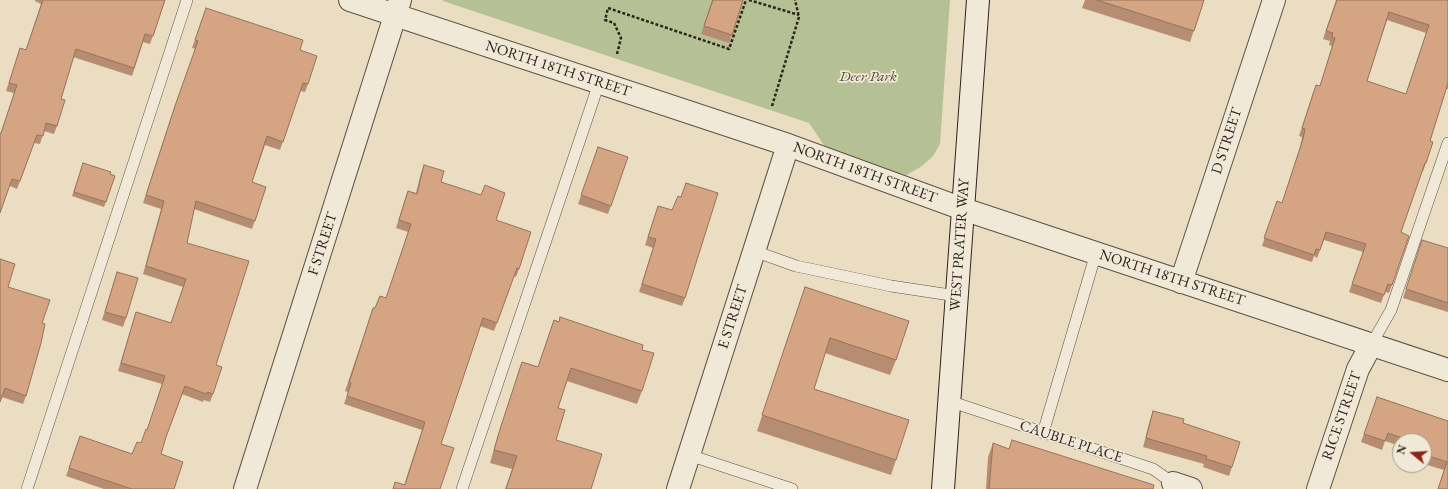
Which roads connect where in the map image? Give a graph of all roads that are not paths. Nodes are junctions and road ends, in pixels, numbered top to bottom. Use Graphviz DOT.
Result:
graph roads {
  1 [pos="187,0"];
  2 [pos="350,0"];
  3 [pos="978,0"];
  4 [pos="1274,0"];
  5 [pos="398,7"];
  6 [pos="599,83"];
  7 [pos="1448,143"];
  8 [pos="788,145"];
  9 [pos="963,209"];
  10 [pos="754,251"];
  11 [pos="1096,253"];
  12 [pos="1181,282"];
  13 [pos="957,296"];
  14 [pos="1371,344"];
  15 [pos="1448,370"];
  16 [pos="949,402"];
  17 [pos="1043,433"];
  18 [pos="689,456"];
  19 [pos="1182,486"];
  20 [pos="27,489"];
  21 [pos="245,489"];
  22 [pos="462,489"];
  23 [pos="678,489"];
  24 [pos="792,489"];
  25 [pos="943,489"];
  26 [pos="1318,489"];
  1 -- 20 [label="lane"];
  2 -- 5 [label="street, NORTH 18TH STREET"];
  3 -- 9 [label="street, WEST PRATER WAY"];
  4 -- 12 [label="street, D STREET"];
  5 -- 6 [label="street, NORTH 18TH STREET"];
  5 -- 21 [label="street, F STREET"];
  6 -- 8 [label="street, NORTH 18TH STREET"];
  6 -- 22 [label="lane"];
  7 -- 14 [label="lane"];
  8 -- 9 [label="street, NORTH 18TH STREET"];
  8 -- 10 [label="street, E STREET"];
  9 -- 11 [label="street, NORTH 18TH STREET"];
  9 -- 13 [label="street, WEST PRATER WAY"];
  10 -- 13 [label="lane"];
  10 -- 18 [label="street, E STREET"];
  11 -- 12 [label="street, NORTH 18TH STREET"];
  11 -- 17 [label="lane"];
  12 -- 14 [label="street, NORTH 18TH STREET"];
  13 -- 16 [label="street, WEST PRATER WAY"];
  14 -- 15 [label="street, NORTH 18TH STREET"];
  14 -- 26 [label="street, RICE STREET"];
  16 -- 17 [label="lane, CAUBLE PLACE"];
  16 -- 25 [label="street, WEST PRATER WAY"];
  17 -- 19 [label="lane, CAUBLE PLACE"];
  18 -- 23 [label="street, E STREET"];
  18 -- 24 [label="lane"];
}
